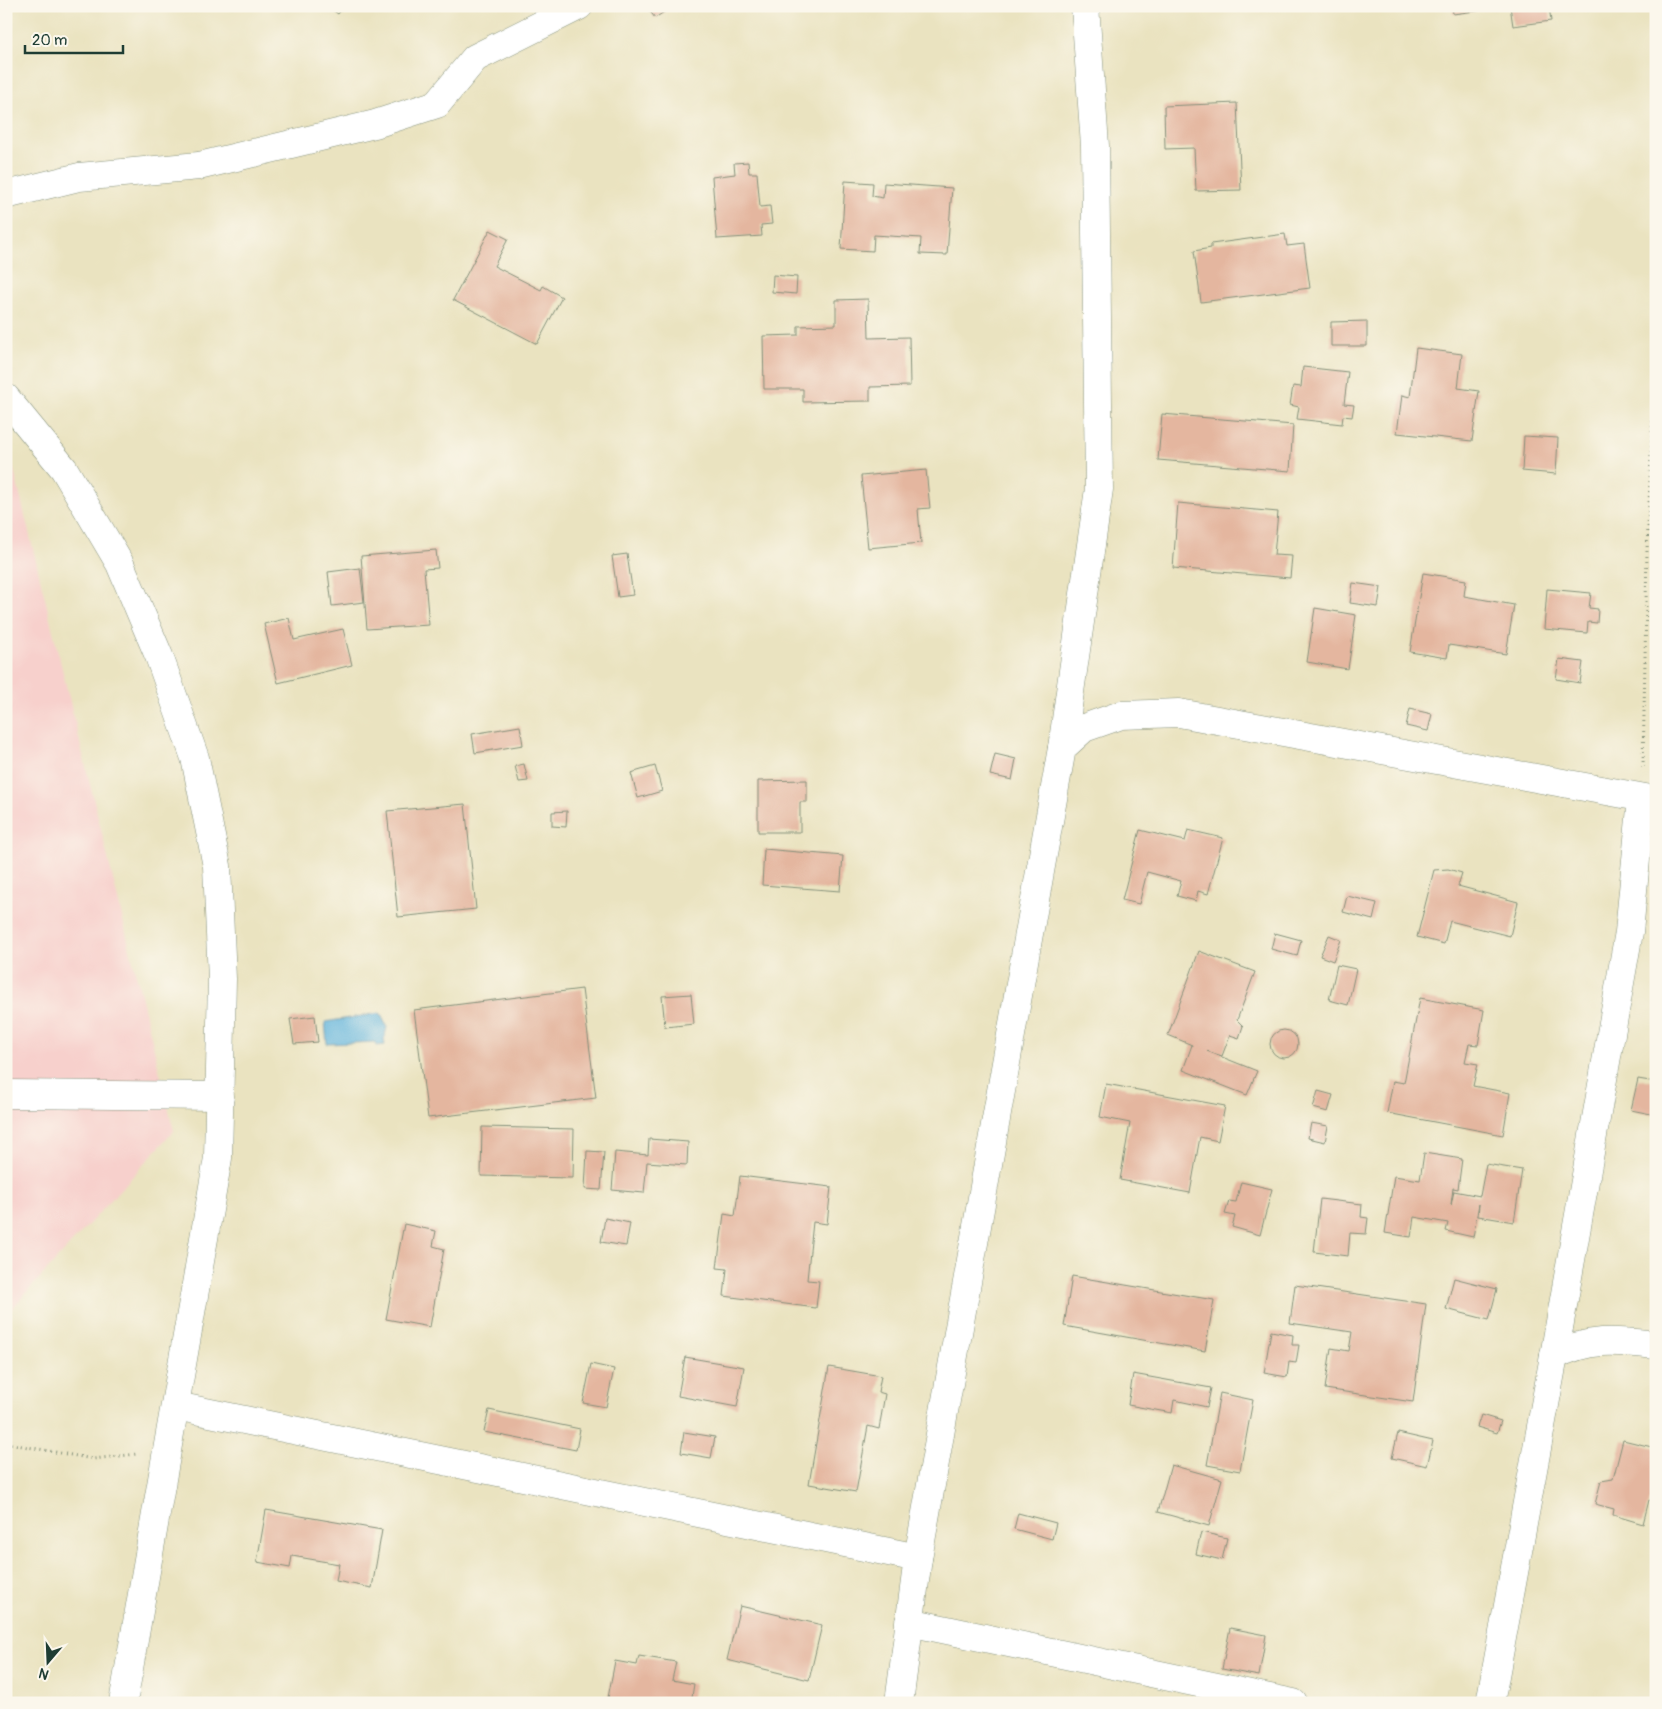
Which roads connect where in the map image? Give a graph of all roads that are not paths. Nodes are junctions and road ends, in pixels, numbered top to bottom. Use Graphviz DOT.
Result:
graph roads {
  1 [pos="580,6"];
  2 [pos="1085,6"];
  3 [pos="6,195"];
  4 [pos="6,398"];
  5 [pos="1062,748"];
  6 [pos="1649,799"];
  7 [pos="6,1094"];
  8 [pos="220,1096"];
  9 [pos="1656,1345"];
  10 [pos="1554,1356"];
  11 [pos="176,1406"];
  12 [pos="918,1558"];
  13 [pos="909,1622"];
  14 [pos="123,1703"];
  15 [pos="899,1703"];
  16 [pos="1293,1703"];
  17 [pos="1490,1703"];
  1 -- 3 [label="street"];
  2 -- 5 [label="street"];
  4 -- 8 [label="street"];
  5 -- 6 [label="street"];
  5 -- 12 [label="street"];
  6 -- 10 [label="street"];
  7 -- 8 [label="street"];
  8 -- 11 [label="street"];
  9 -- 10 [label="street"];
  10 -- 17 [label="street"];
  11 -- 12 [label="street"];
  11 -- 14 [label="street"];
  12 -- 13 [label="street"];
  13 -- 15 [label="street"];
  13 -- 16 [label="street"];
}
